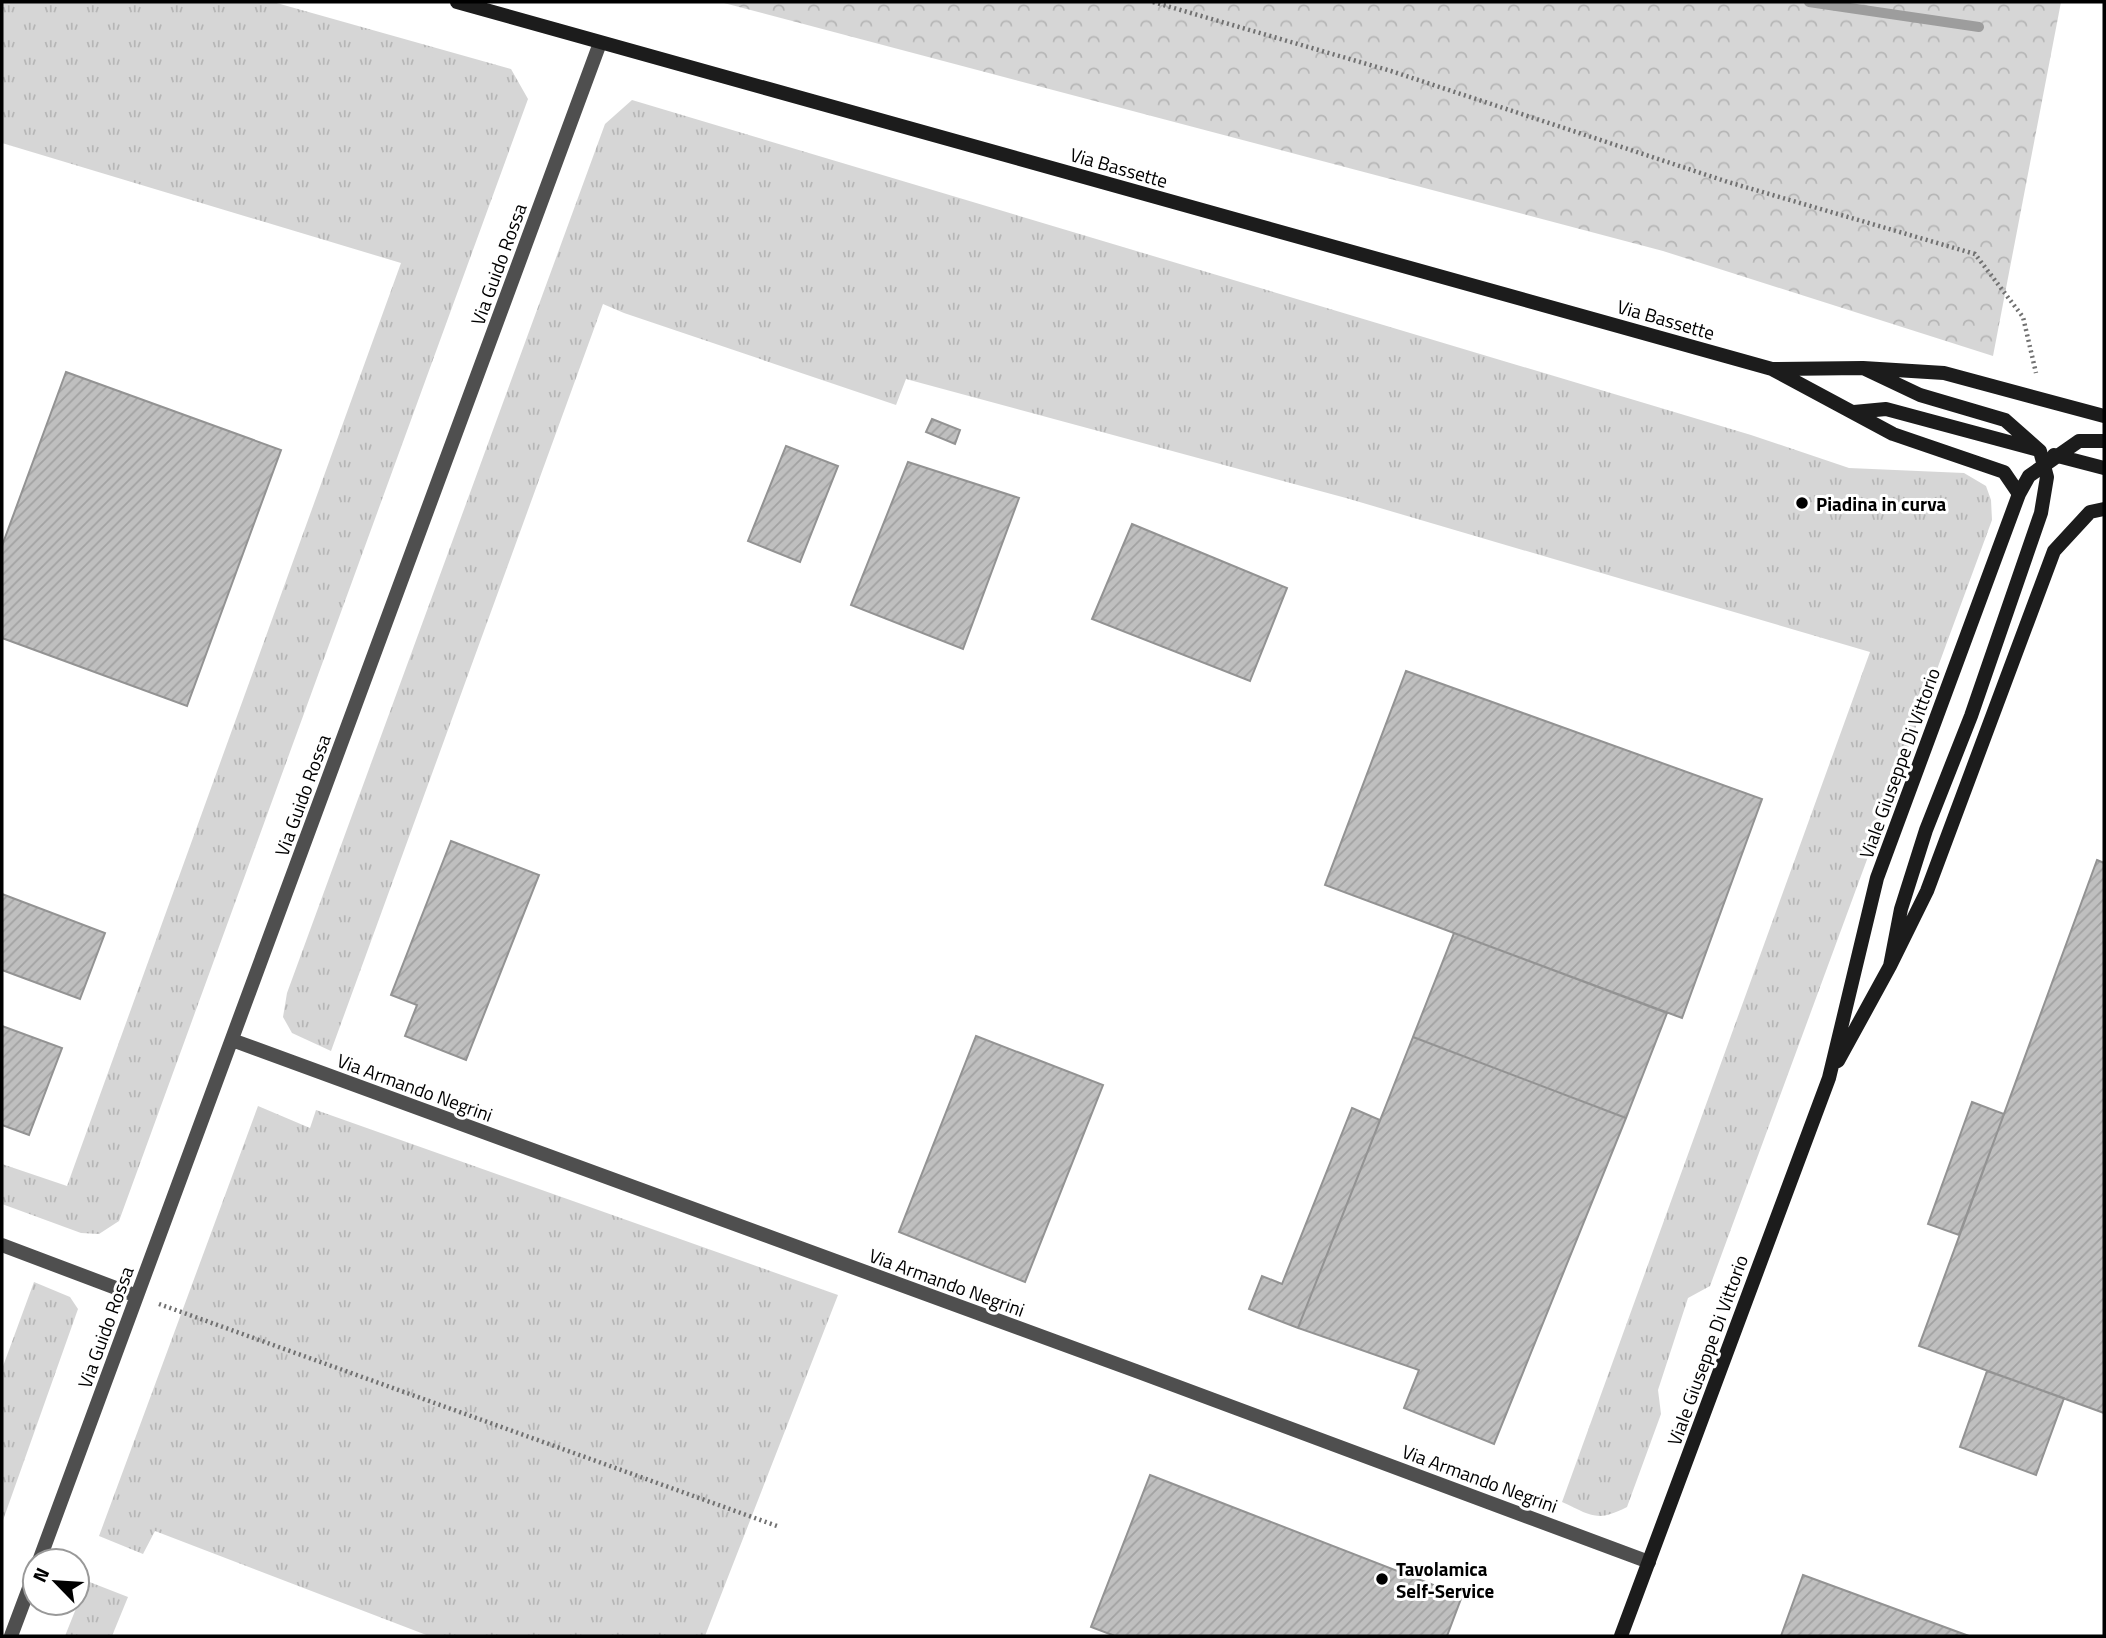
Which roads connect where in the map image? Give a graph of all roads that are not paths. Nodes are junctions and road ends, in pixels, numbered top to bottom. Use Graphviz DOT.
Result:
graph roads {
  1 [pos="457,2"];
  2 [pos="600,43"];
  3 [pos="1863,368"];
  4 [pos="1772,369"];
  5 [pos="1853,412"];
  6 [pos="2104,416"];
  7 [pos="2104,441"];
  8 [pos="2040,451"];
  9 [pos="2059,456"];
  10 [pos="2044,466"];
  11 [pos="2104,468"];
  12 [pos="2019,494"];
  13 [pos="2097,510"];
  14 [pos="1890,966"];
  15 [pos="232,1040"];
  16 [pos="1829,1078"];
  17 [pos="2,1245"];
  18 [pos="137,1296"];
  19 [pos="44,1547"];
  20 [pos="1649,1562"];
  21 [pos="21,1609"];
  22 [pos="11,1636"];
  23 [pos="1621,1636"];
  1 -- 2 [label="main road, Via Bassette"];
  2 -- 4 [label="main road, Via Bassette"];
  2 -- 15 [label="street, Via Guido Rossa"];
  3 -- 4 [label="main road, Via Bassette"];
  3 -- 6 [label="main road, Via Bassette"];
  3 -- 8 [label="main road, Via Bassette"];
  4 -- 5 [label="main road, Via Bassette"];
  5 -- 8 [label="main road, Via Bassette"];
  5 -- 12 [label="main road, Via Bassette"];
  7 -- 9 [label="main road"];
  8 -- 9 [label="main road, Via Bassette"];
  8 -- 10 [label="main road"];
  9 -- 10 [label="main road"];
  9 -- 11 [label="main road, Via Bassette"];
  10 -- 12 [label="main road"];
  10 -- 14 [label="main road, Viale Giuseppe Di Vittorio"];
  12 -- 16 [label="main road, Viale Giuseppe Di Vittorio"];
  13 -- 14 [label="main road, Viale Giuseppe Di Vittorio"];
  14 -- 16 [label="main road, Viale Giuseppe Di Vittorio"];
  15 -- 18 [label="street, Via Guido Rossa"];
  15 -- 20 [label="street, Via Armando Negrini"];
  16 -- 20 [label="main road, Viale Giuseppe Di Vittorio"];
  17 -- 18 [label="street"];
  18 -- 19 [label="street, Via Guido Rossa"];
  20 -- 23 [label="main road, Viale Giuseppe Di Vittorio"];
  21 -- 22 [label="street"];
}
